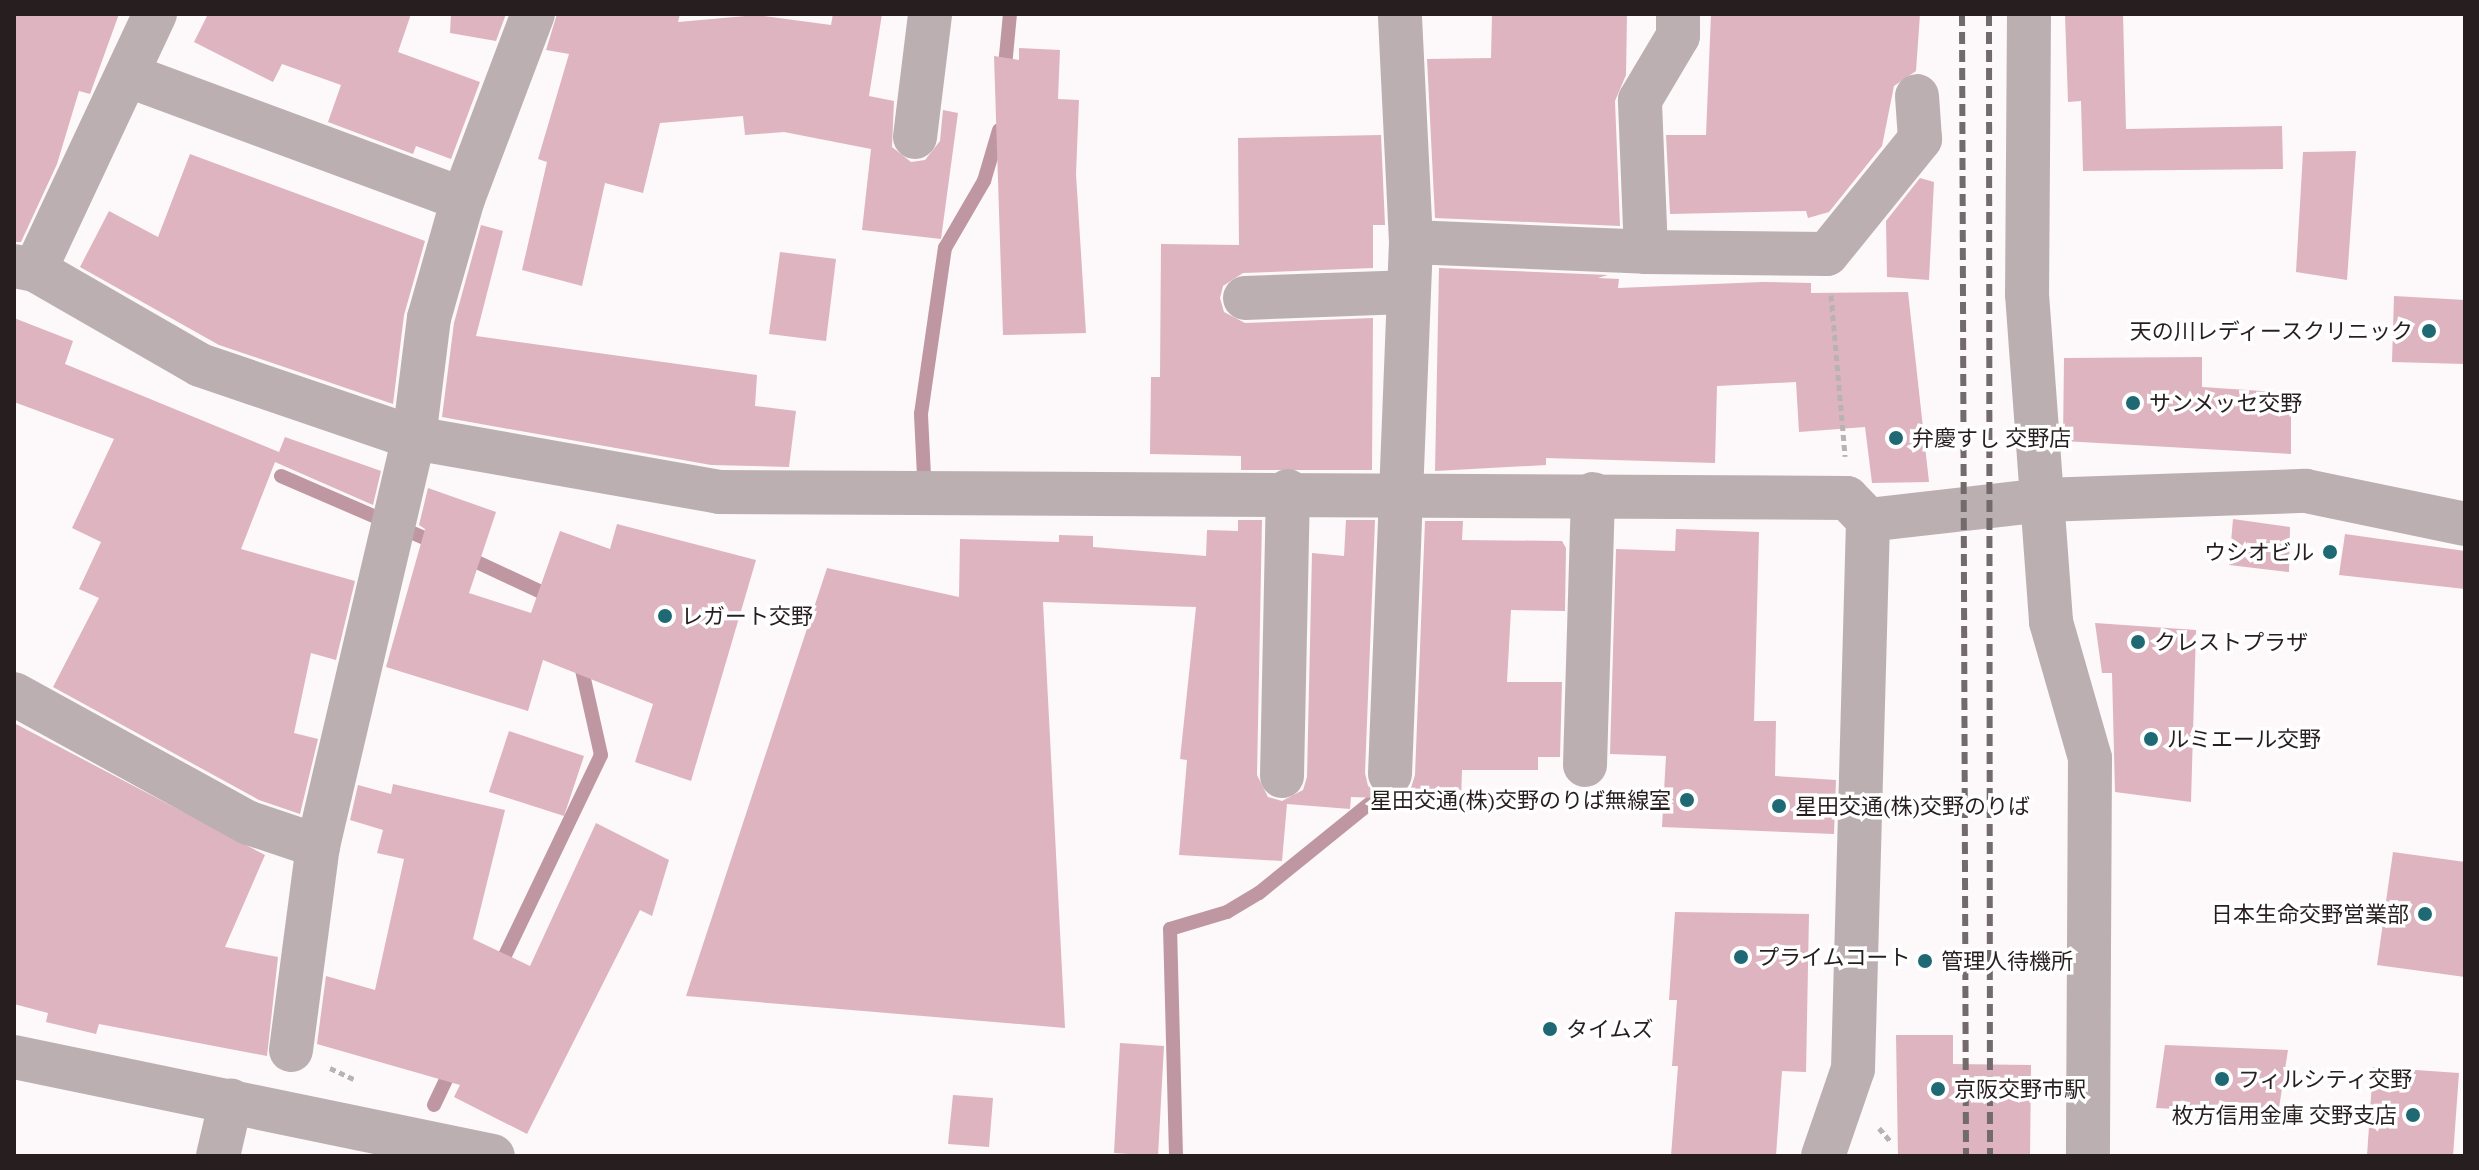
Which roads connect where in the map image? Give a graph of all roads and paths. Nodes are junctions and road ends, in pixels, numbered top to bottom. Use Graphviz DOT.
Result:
graph roads {
  1 [pos="155,14"];
  2 [pos="533,14"];
  3 [pos="930,14"];
  4 [pos="1400,14"];
  5 [pos="1678,14"];
  6 [pos="2029,14"];
  7 [pos="127,75"];
  8 [pos="1917,96"];
  9 [pos="915,137"];
  10 [pos="463,199"];
  11 [pos="1411,242"];
  12 [pos="1646,252"];
  13 [pos="1827,254"];
  14 [pos="24,268"];
  15 [pos="1405,292"];
  16 [pos="1245,298"];
  17 [pos="414,438"];
  18 [pos="1288,491"];
  19 [pos="1398,491"];
  20 [pos="1593,494"];
  21 [pos="2043,500"];
  22 [pos="1857,509"];
  23 [pos="2465,524"];
  24 [pos="14,694"];
  25 [pos="1585,765"];
  26 [pos="1390,774"];
  27 [pos="1282,776"];
  28 [pos="318,846"];
  29 [pos="291,1050"];
  30 [pos="14,1057"];
  31 [pos="231,1100"];
  32 [pos="218,1156"];
  33 [pos="493,1156"];
  34 [pos="1823,1156"];
  35 [pos="2088,1156"];
  1 -- 7 [label="street"];
  2 -- 10 [label="street"];
  3 -- 9 [label="street"];
  4 -- 11 [label="street"];
  5 -- 12 [label="street"];
  6 -- 21 [label="street"];
  7 -- 10 [label="street"];
  7 -- 14 [label="street"];
  8 -- 13 [label="street"];
  10 -- 17 [label="street"];
  11 -- 12 [label="street"];
  11 -- 15 [label="street"];
  12 -- 13 [label="street"];
  13 -- 22 [label="path"];
  14 -- 17 [label="street"];
  15 -- 16 [label="street"];
  15 -- 19 [label="street"];
  17 -- 18 [label="street"];
  17 -- 28 [label="street"];
  18 -- 19 [label="street"];
  18 -- 27 [label="street"];
  19 -- 20 [label="street"];
  19 -- 26 [label="street"];
  20 -- 22 [label="street"];
  20 -- 25 [label="street"];
  21 -- 22 [label="street"];
  21 -- 23 [label="street"];
  21 -- 35 [label="street"];
  22 -- 34 [label="street"];
  24 -- 28 [label="street"];
  28 -- 29 [label="street"];
  30 -- 31 [label="street"];
  31 -- 32 [label="street"];
  31 -- 33 [label="street"];
}
